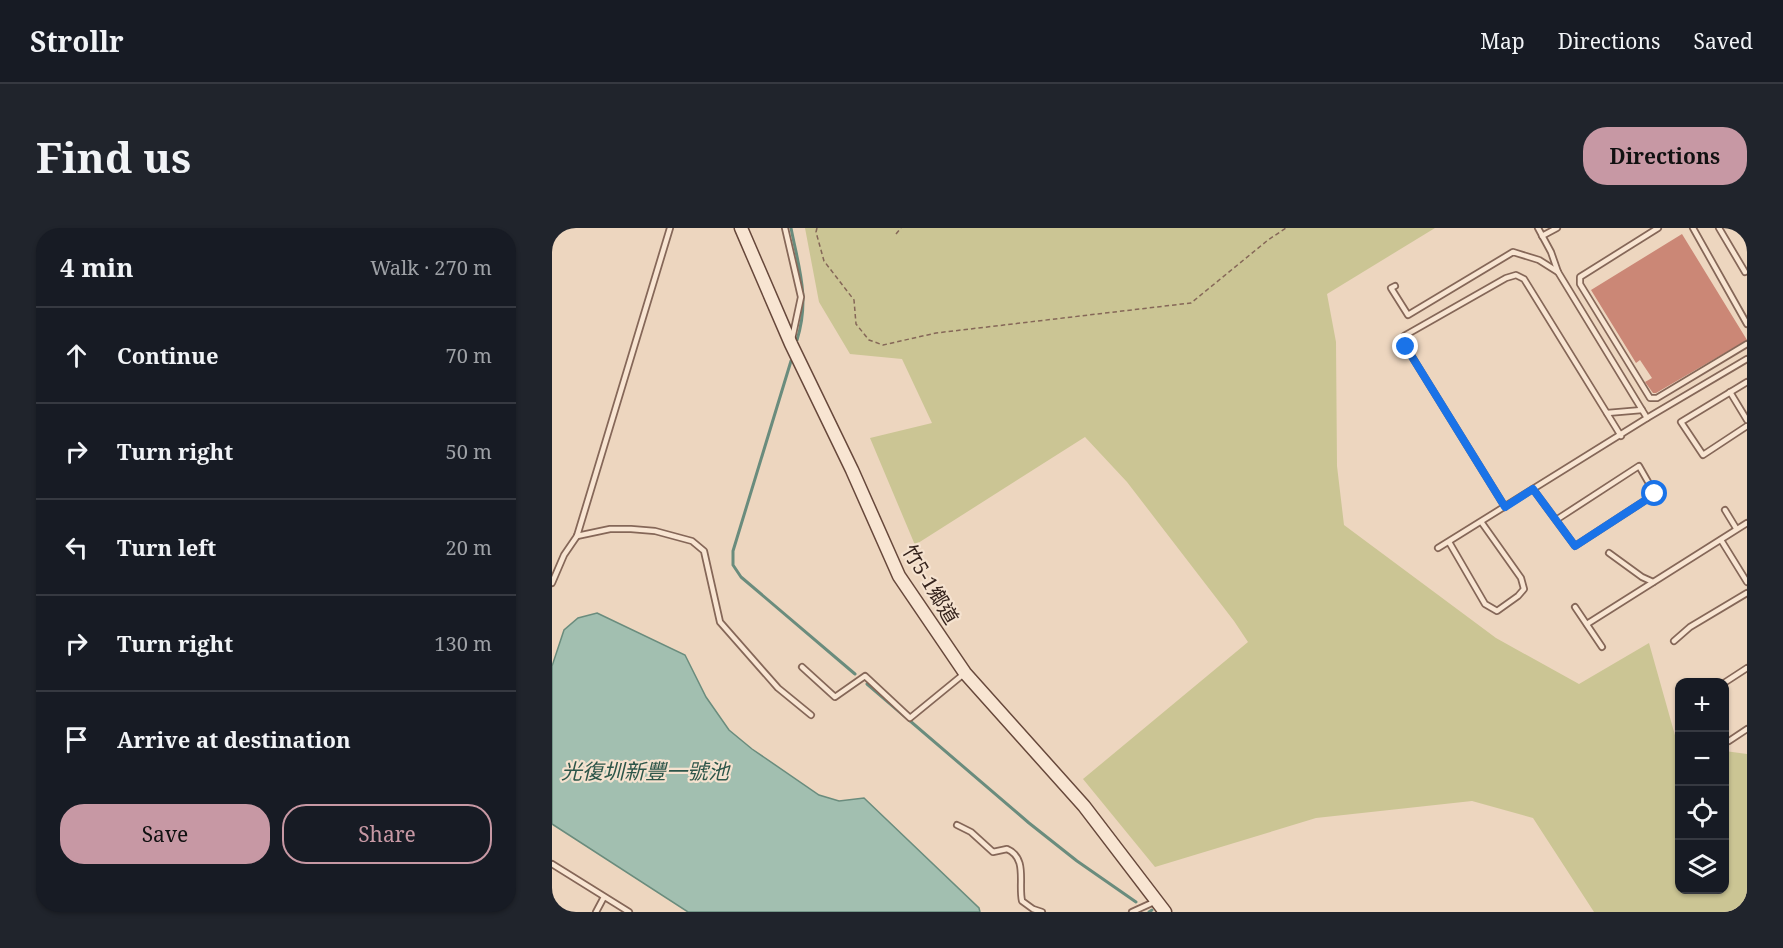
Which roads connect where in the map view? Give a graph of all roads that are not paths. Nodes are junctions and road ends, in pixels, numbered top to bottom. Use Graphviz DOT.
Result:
graph roads {
  1 [pos="670,228"];
  2 [pos="741,228"];
  3 [pos="785,228"];
  4 [pos="1538,228"];
  5 [pos="1557,228"];
  6 [pos="1658,228"];
  7 [pos="1693,228"];
  8 [pos="1719,228"];
  9 [pos="1542,236"];
  10 [pos="1558,272"];
  11 [pos="1745,272"];
  12 [pos="1395,286"];
  13 [pos="1747,324"];
  14 [pos="791,344"];
  15 [pos="1747,344"];
  16 [pos="1747,359"];
  17 [pos="1747,382"];
  18 [pos="1730,392"];
  19 [pos="1642,410"];
  20 [pos="1607,412"];
  21 [pos="1647,418"];
  22 [pos="1747,420"];
  23 [pos="1747,426"];
  24 [pos="1621,436"];
  25 [pos="1533,489"];
  26 [pos="1505,507"];
  27 [pos="1725,510"];
  28 [pos="1556,520"];
  29 [pos="1482,523"];
  30 [pos="1747,523"];
  31 [pos="1736,528"];
  32 [pos="577,536"];
  33 [pos="1721,540"];
  34 [pos="1449,542"];
  35 [pos="1438,548"];
  36 [pos="1609,553"];
  37 [pos="1653,582"];
  38 [pos="1747,582"];
  39 [pos="552,583"];
  40 [pos="1747,593"];
  41 [pos="1575,607"];
  42 [pos="1587,624"];
  43 [pos="1674,641"];
  44 [pos="1602,647"];
  45 [pos="802,667"];
  46 [pos="1747,668"];
  47 [pos="965,673"];
  48 [pos="1729,679"];
  49 [pos="811,716"];
  50 [pos="1747,729"];
  51 [pos="1729,741"];
  52 [pos="957,825"];
  53 [pos="552,864"];
  54 [pos="604,897"];
  55 [pos="1156,901"];
  56 [pos="596,912"];
  57 [pos="629,912"];
  58 [pos="1042,912"];
  59 [pos="1132,912"];
  60 [pos="1165,912"];
  1 -- 32 [label="lane"];
  2 -- 14 [label="street, 竹5-1鄉道"];
  3 -- 14 [label="lane"];
  4 -- 9 [label="lane"];
  5 -- 9 [label="lane"];
  6 -- 15 [label="lane"];
  7 -- 13 [label="lane"];
  8 -- 11 [label="lane"];
  9 -- 10 [label="lane"];
  10 -- 12 [label="lane"];
  10 -- 19 [label="lane"];
  14 -- 47 [label="street, 竹5-1鄉道"];
  16 -- 21 [label="lane"];
  17 -- 18 [label="lane"];
  18 -- 22 [label="lane"];
  18 -- 23 [label="lane"];
  19 -- 20 [label="lane"];
  19 -- 21 [label="lane"];
  20 -- 24 [label="lane"];
  20 -- 26 [label="lane"];
  21 -- 24 [label="lane"];
  24 -- 25 [label="lane"];
  25 -- 26 [label="lane"];
  25 -- 28 [label="lane"];
  26 -- 29 [label="lane"];
  27 -- 31 [label="lane"];
  28 -- 28 [label="lane"];
  29 -- 34 [label="lane"];
  29 -- 34 [label="lane"];
  30 -- 31 [label="lane"];
  31 -- 33 [label="lane"];
  32 -- 39 [label="lane"];
  32 -- 49 [label="lane"];
  33 -- 37 [label="lane"];
  33 -- 38 [label="lane"];
  34 -- 35 [label="lane"];
  36 -- 37 [label="lane"];
  37 -- 42 [label="lane"];
  40 -- 43 [label="lane"];
  41 -- 42 [label="lane"];
  42 -- 44 [label="lane"];
  45 -- 47 [label="lane"];
  46 -- 48 [label="lane"];
  47 -- 55 [label="street, 竹5-1鄉道"];
  50 -- 51 [label="lane"];
  52 -- 58 [label="lane"];
  53 -- 54 [label="lane"];
  54 -- 56 [label="lane"];
  54 -- 57 [label="lane"];
  55 -- 59 [label="lane"];
  55 -- 60 [label="street, 竹5-1鄉道"];
}
